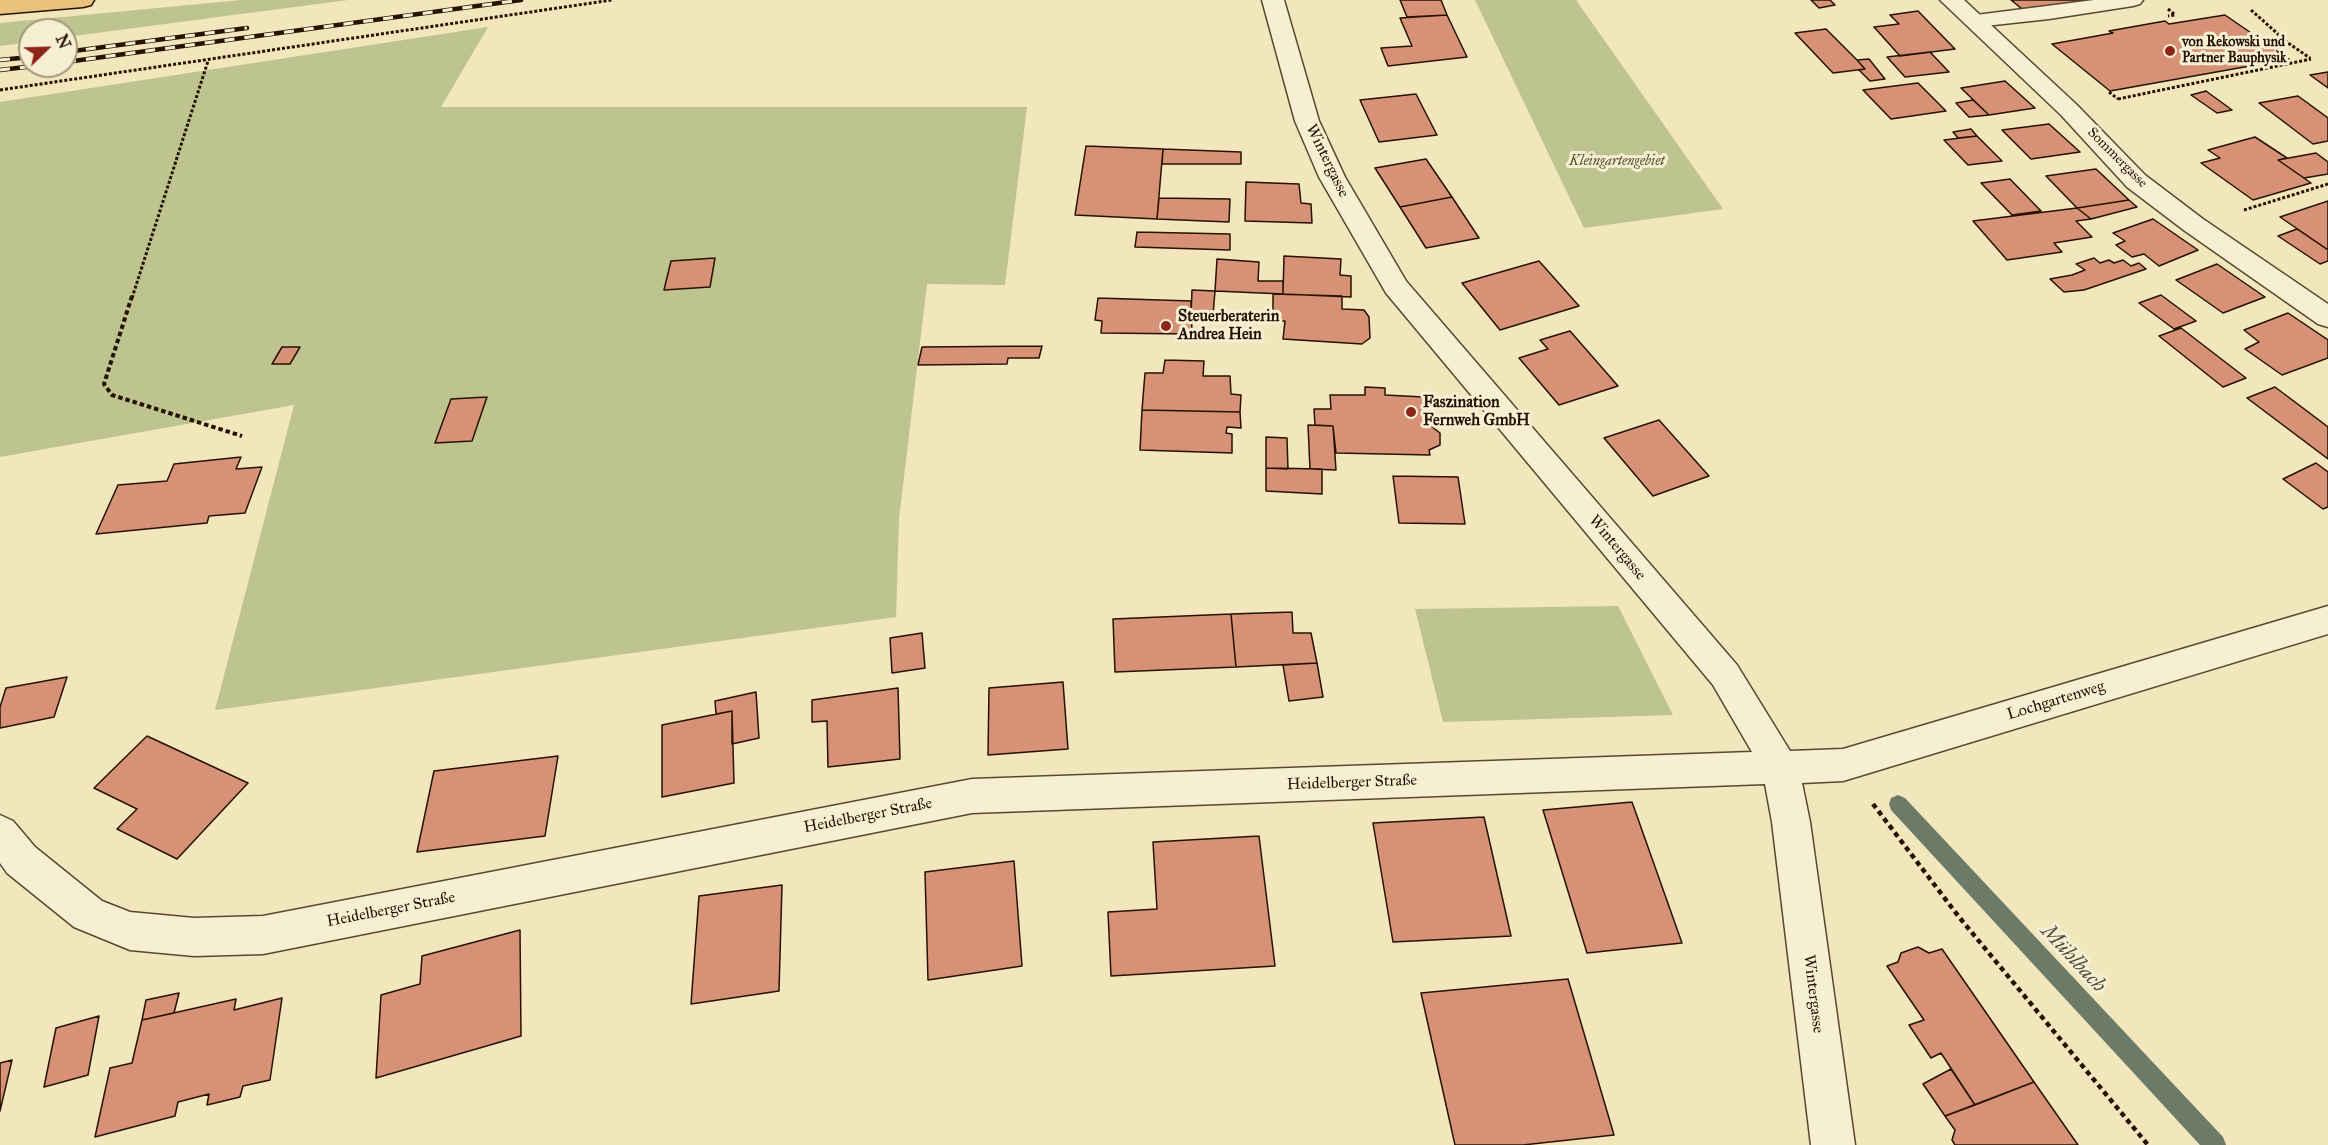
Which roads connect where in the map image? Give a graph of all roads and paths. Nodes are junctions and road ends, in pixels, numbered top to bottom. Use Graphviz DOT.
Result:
graph roads {
  1 [pos="83,0"];
  2 [pos="612,0"];
  3 [pos="1273,0"];
  4 [pos="1951,0"];
  5 [pos="2133,0"];
  6 [pos="0,7"];
  7 [pos="2251,10"];
  8 [pos="1976,21"];
  9 [pos="208,61"];
  10 [pos="0,90"];
  11 [pos="2111,102"];
  12 [pos="2328,184"];
  13 [pos="2255,206"];
  14 [pos="2328,317"];
  15 [pos="242,436"];
  16 [pos="2328,620"];
  17 [pos="1843,765"];
  18 [pos="1781,768"];
  19 [pos="0,833"];
  20 [pos="1833,1145"];
  21 [pos="2148,1145"];
  1 -- 6 [label="main road"];
  2 -- 9 [label="path"];
  3 -- 18 [label="street, Wintergasse"];
  4 -- 8 [label="street, Sommergasse"];
  5 -- 8 [label="lane"];
  7 -- 11 [label="path"];
  8 -- 14 [label="street, Sommergasse"];
  9 -- 10 [label="path"];
  9 -- 15 [label="path"];
  12 -- 13 [label="path"];
  16 -- 17 [label="street, Lochgartenweg"];
  17 -- 18 [label="street, Lochgartenweg"];
  17 -- 21 [label="path"];
  18 -- 19 [label="street, Heidelberger Straße"];
  18 -- 20 [label="street, Wintergasse"];
}
